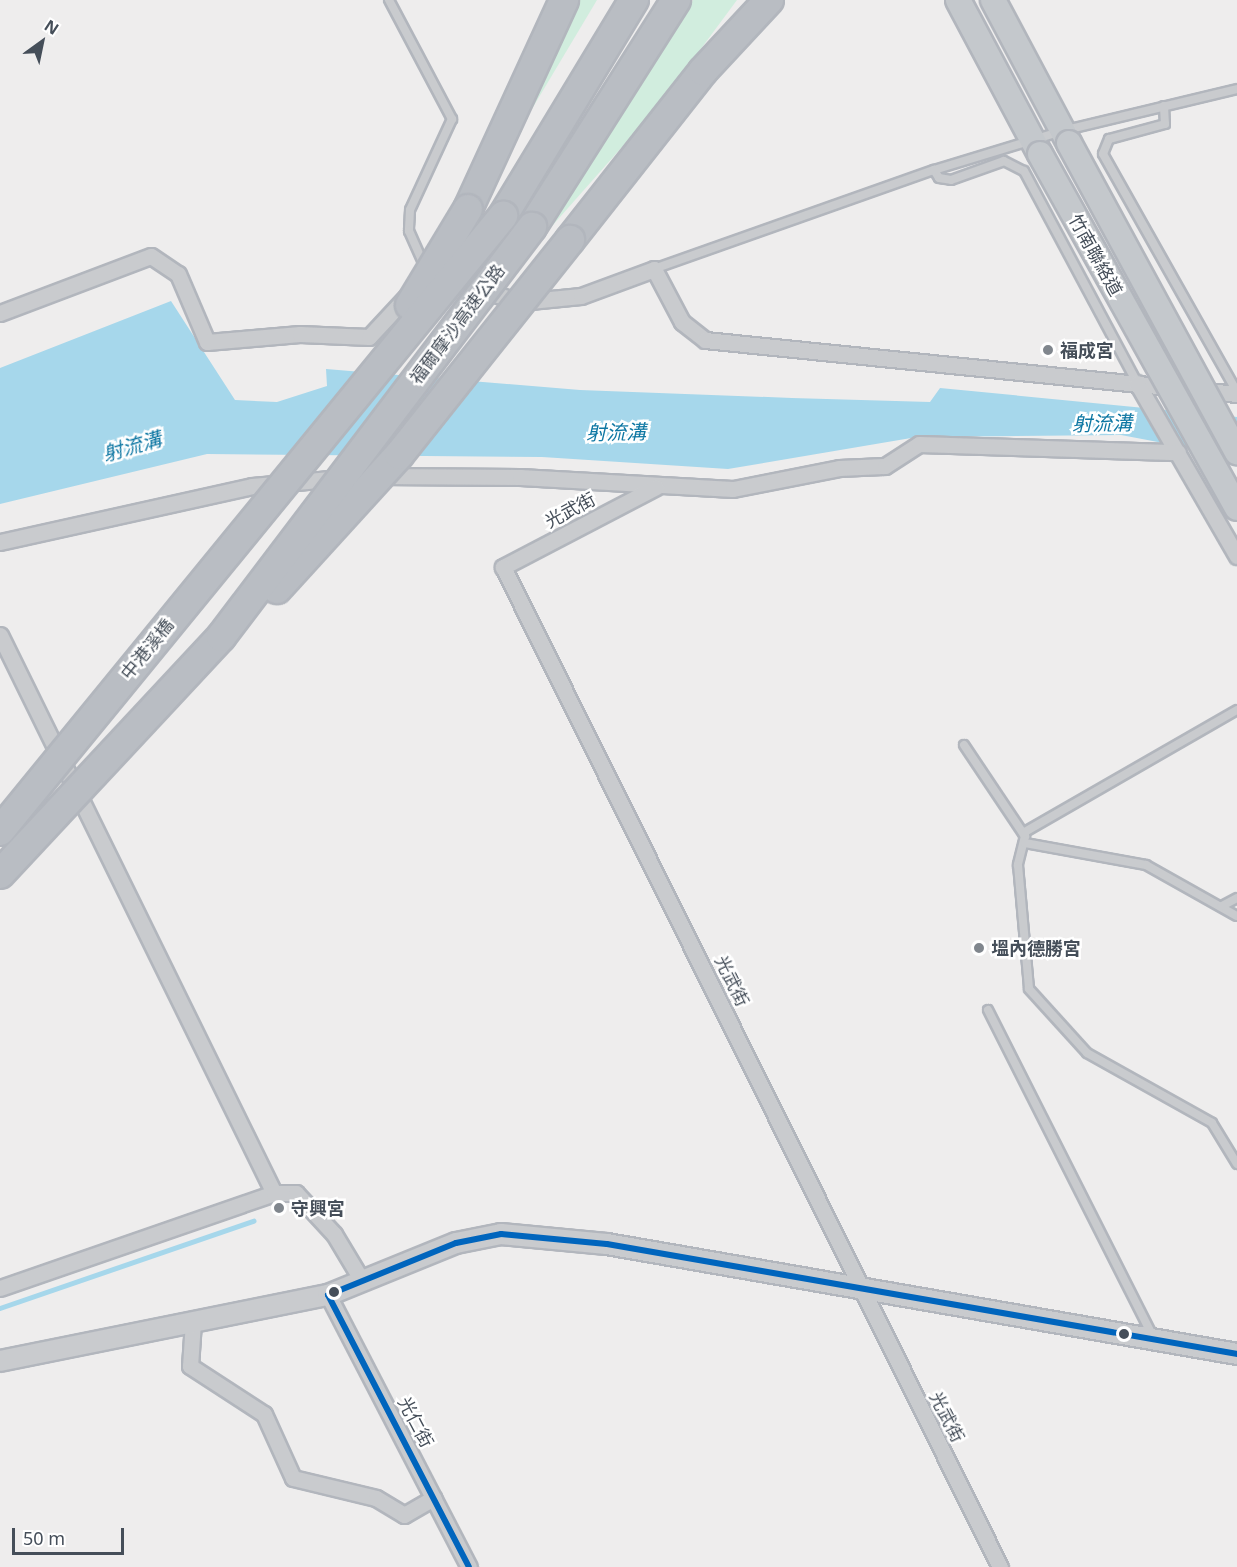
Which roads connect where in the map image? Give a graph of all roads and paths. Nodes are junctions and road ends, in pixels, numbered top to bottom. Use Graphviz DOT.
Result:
graph roads {
  1 [pos="389,0"];
  2 [pos="564,0"];
  3 [pos="634,0"];
  4 [pos="676,0"];
  5 [pos="769,0"];
  6 [pos="958,0"];
  7 [pos="993,0"];
  8 [pos="1237,89"];
  9 [pos="1164,106"];
  10 [pos="1066,137"];
  11 [pos="1036,147"];
  12 [pos="934,170"];
  13 [pos="654,269"];
  14 [pos="429,273"];
  15 [pos="0,312"];
  16 [pos="1137,383"];
  17 [pos="1237,393"];
  18 [pos="1178,452"];
  19 [pos="1237,452"];
  20 [pos="294,467"];
  21 [pos="656,487"];
  22 [pos="1237,508"];
  23 [pos="0,542"];
  24 [pos="1237,556"];
  25 [pos="0,635"];
  26 [pos="221,637"];
  27 [pos="1237,710"];
  28 [pos="964,745"];
  29 [pos="0,831"];
  30 [pos="1023,833"];
  31 [pos="1025,843"];
  32 [pos="0,874"];
  33 [pos="1237,898"];
  34 [pos="1222,906"];
  35 [pos="1237,916"];
  36 [pos="988,1010"];
  37 [pos="1237,1164"];
  38 [pos="274,1193"];
  39 [pos="361,1278"];
  40 [pos="0,1288"];
  41 [pos="862,1292"];
  42 [pos="328,1295"];
  43 [pos="193,1322"];
  44 [pos="1155,1340"];
  45 [pos="1237,1354"];
  46 [pos="0,1362"];
  47 [pos="434,1498"];
  48 [pos="469,1567"];
  49 [pos="1000,1567"];
  1 -- 14 [label="lane"];
  2 -- 20 [label="highway, bridge"];
  3 -- 20 [label="highway, 福爾摩沙高速公路, bridge"];
  4 -- 26 [label="highway, 福爾摩沙高速公路, bridge"];
  5 -- 26 [label="highway, bridge"];
  6 -- 11 [label="main road, 竹南聯絡道"];
  7 -- 10 [label="main road, 竹南聯絡道"];
  8 -- 9 [label="lane"];
  9 -- 10 [label="lane"];
  9 -- 17 [label="lane"];
  10 -- 11 [label="lane"];
  10 -- 19 [label="main road, 竹南聯絡道, bridge"];
  11 -- 12 [label="lane"];
  11 -- 22 [label="main road, 竹南聯絡道, bridge"];
  12 -- 13 [label="lane"];
  12 -- 16 [label="lane"];
  13 -- 14 [label="street"];
  13 -- 16 [label="street"];
  14 -- 15 [label="street"];
  16 -- 17 [label="street"];
  16 -- 18 [label="street"];
  18 -- 21 [label="street"];
  18 -- 24 [label="street"];
  20 -- 29 [label="highway, 中港溪橋, bridge"];
  21 -- 23 [label="street"];
  21 -- 41 [label="street, 光武街"];
  25 -- 38 [label="street"];
  26 -- 32 [label="highway, bridge"];
  27 -- 30 [label="lane"];
  28 -- 30 [label="lane"];
  30 -- 31 [label="lane"];
  31 -- 34 [label="lane"];
  31 -- 37 [label="lane"];
  33 -- 34 [label="lane"];
  34 -- 35 [label="lane"];
  36 -- 44 [label="lane"];
  38 -- 39 [label="street"];
  38 -- 40 [label="street"];
  39 -- 41 [label="street"];
  39 -- 42 [label="street"];
  41 -- 44 [label="street"];
  41 -- 49 [label="street, 光武街"];
  42 -- 43 [label="street"];
  42 -- 47 [label="street, 光仁街"];
  43 -- 46 [label="street"];
  43 -- 47 [label="street"];
  44 -- 45 [label="street"];
  47 -- 48 [label="street, 光仁街"];
}
